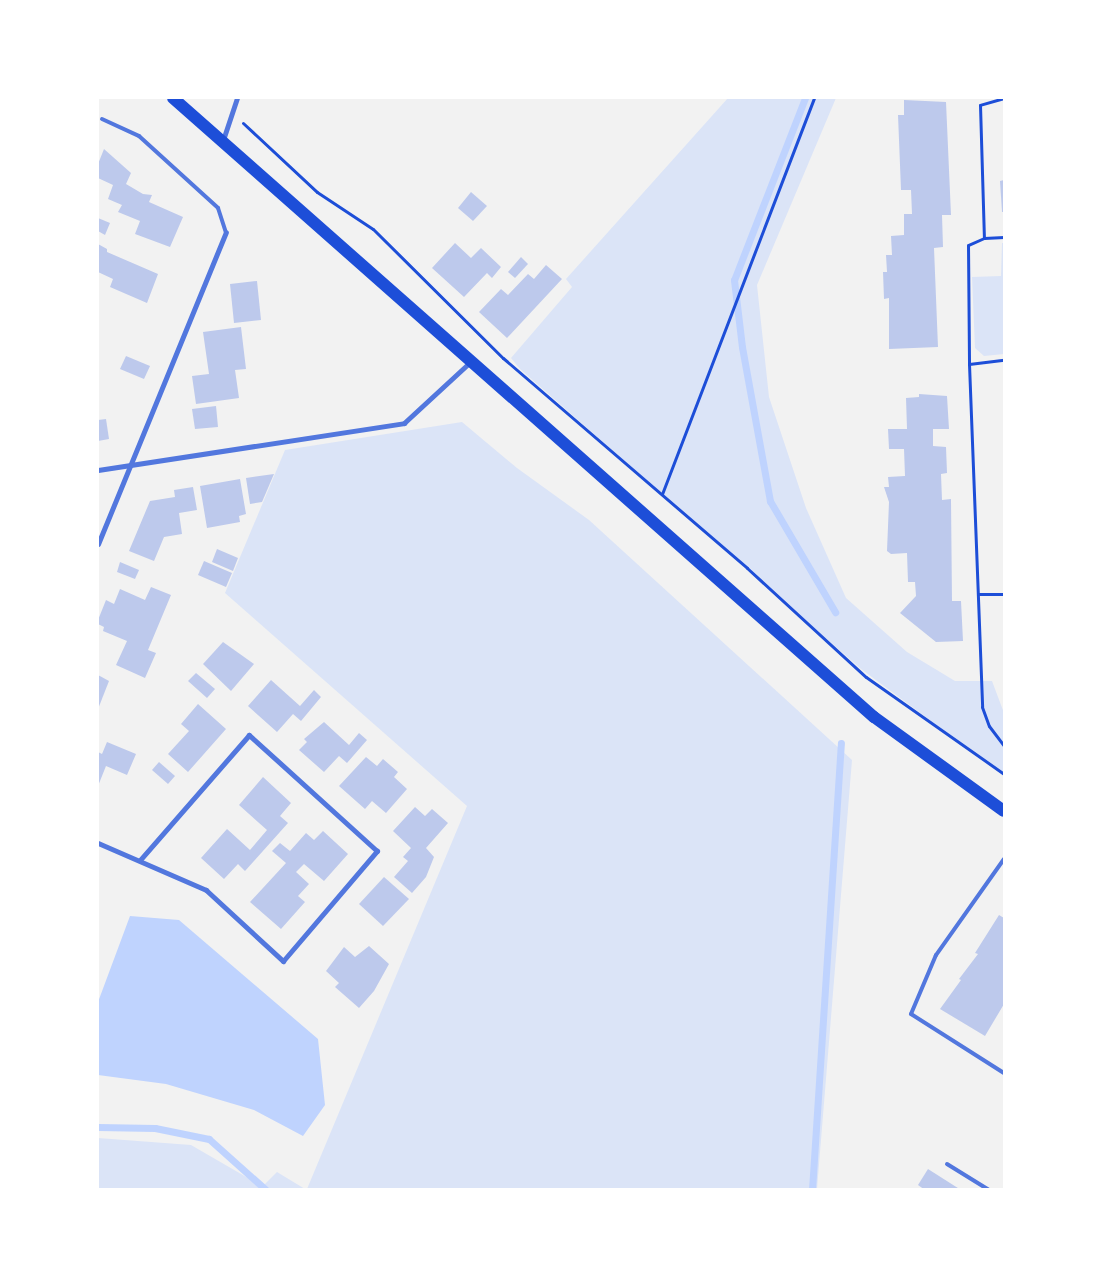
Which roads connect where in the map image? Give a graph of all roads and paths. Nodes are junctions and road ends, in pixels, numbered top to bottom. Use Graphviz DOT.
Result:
graph roads {
  1 [pos="172,98"];
  2 [pos="237,98"];
  3 [pos="814,98"];
  4 [pos="1004,98"];
  5 [pos="232,112"];
  6 [pos="102,119"];
  7 [pos="222,141"];
  8 [pos="226,232"];
  9 [pos="1004,237"];
  10 [pos="984,238"];
  11 [pos="1004,360"];
  12 [pos="470,362"];
  13 [pos="968,364"];
  14 [pos="132,464"];
  15 [pos="98,470"];
  16 [pos="662,494"];
  17 [pos="98,544"];
  18 [pos="978,594"];
  19 [pos="1004,594"];
  20 [pos="1004,746"];
  21 [pos="1004,774"];
  22 [pos="1004,811"];
  23 [pos="98,843"];
  24 [pos="1004,859"];
  25 [pos="140,860"];
  26 [pos="1004,1074"];
  27 [pos="947,1164"];
  28 [pos="989,1190"];
  1 -- 7 [label="main road"];
  2 -- 5 [label="street"];
  3 -- 16 [label="path"];
  4 -- 10 [label="path"];
  5 -- 7 [label="street"];
  5 -- 16 [label="path"];
  6 -- 8 [label="lane"];
  7 -- 12 [label="main road"];
  8 -- 14 [label="street"];
  9 -- 10 [label="path"];
  10 -- 13 [label="path"];
  11 -- 13 [label="path"];
  12 -- 14 [label="street"];
  12 -- 22 [label="main road"];
  13 -- 18 [label="path"];
  14 -- 15 [label="street"];
  14 -- 17 [label="street"];
  16 -- 21 [label="path"];
  18 -- 19 [label="path"];
  18 -- 20 [label="path"];
  23 -- 25 [label="street"];
  24 -- 26 [label="lane"];
  25 -- 25 [label="street"];
  27 -- 28 [label="lane"];
}
